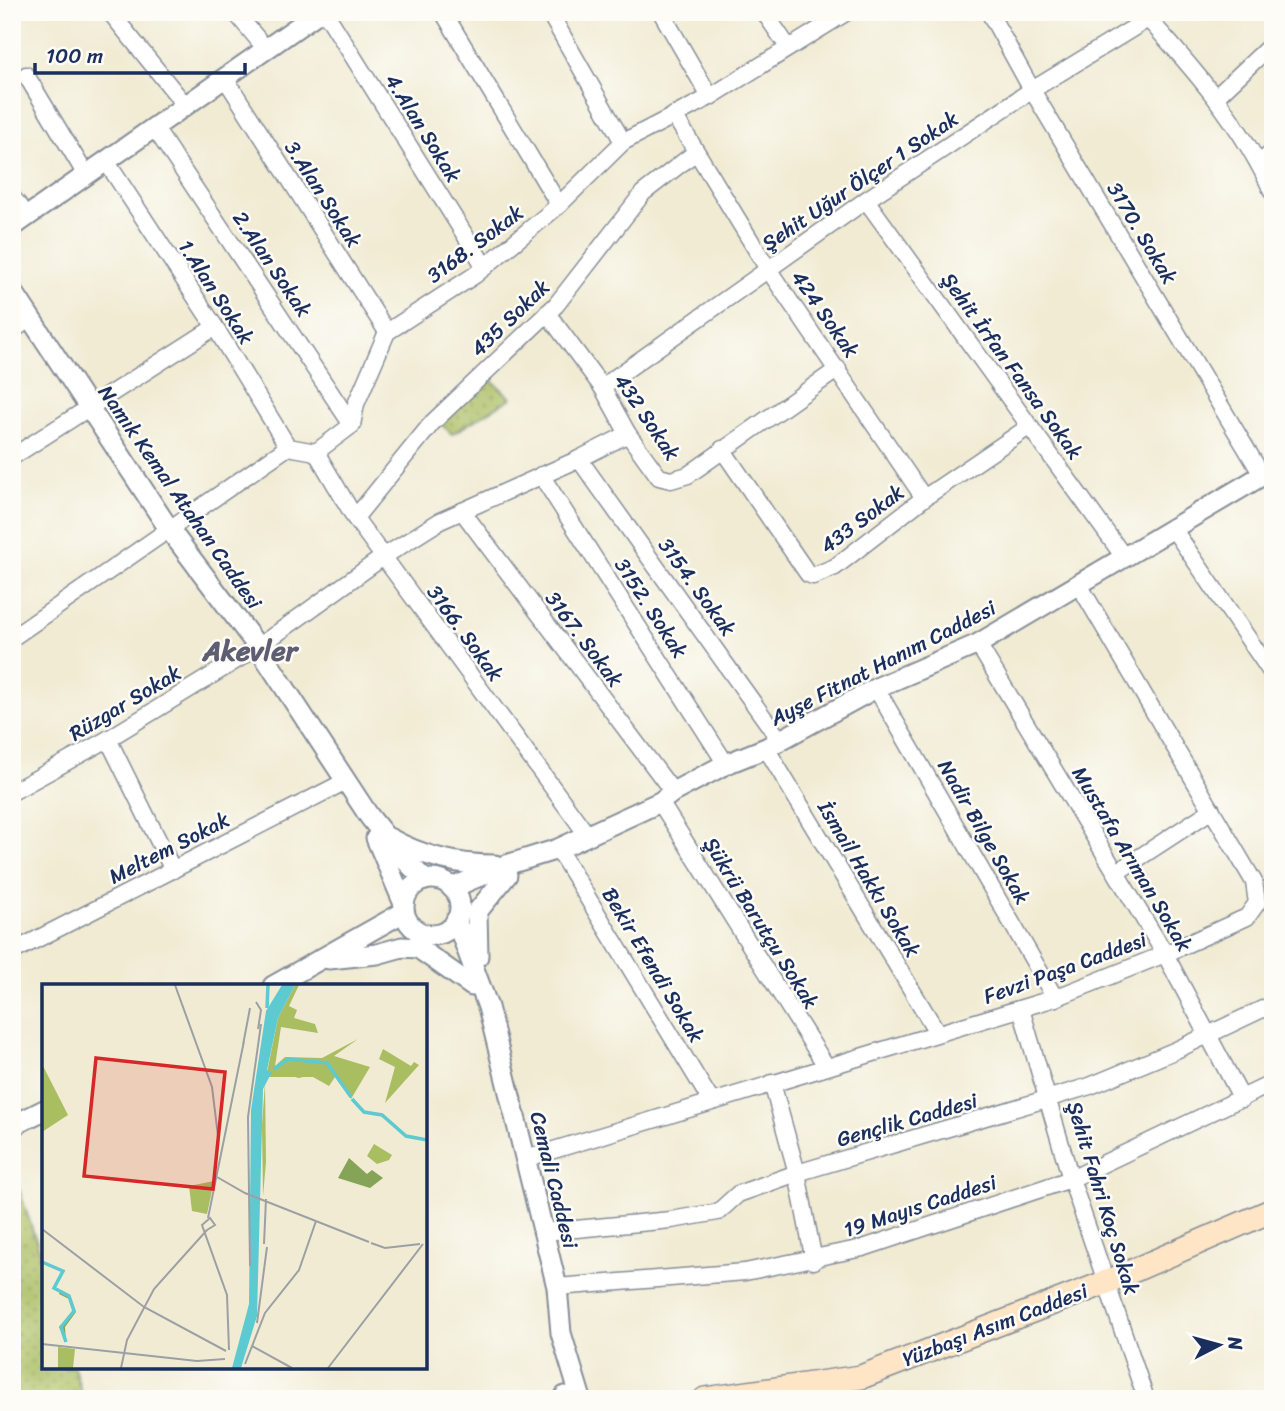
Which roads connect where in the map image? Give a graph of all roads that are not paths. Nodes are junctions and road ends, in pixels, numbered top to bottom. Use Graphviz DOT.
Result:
graph roads {
  1 [pos="110,12"];
  2 [pos="235,12"];
  3 [pos="319,12"];
  4 [pos="325,12"];
  5 [pos="443,12"];
  6 [pos="549,12"];
  7 [pos="661,12"];
  8 [pos="764,12"];
  9 [pos="847,12"];
  10 [pos="989,12"];
  11 [pos="1145,15"];
  12 [pos="1273,43"];
  13 [pos="788,47"];
  14 [pos="266,49"];
  15 [pos="26,75"];
  16 [pos="225,78"];
  17 [pos="1032,90"];
  18 [pos="710,96"];
  19 [pos="1216,97"];
  20 [pos="186,105"];
  21 [pos="674,115"];
  22 [pos="154,127"];
  23 [pos="623,142"];
  24 [pos="1273,151"];
  25 [pos="696,152"];
  26 [pos="106,161"];
  27 [pos="1260,164"];
  28 [pos="86,175"];
  29 [pos="1273,193"];
  30 [pos="12,197"];
  31 [pos="866,200"];
  32 [pos="559,205"];
  33 [pos="20,221"];
  34 [pos="485,267"];
  35 [pos="768,269"];
  36 [pos="12,289"];
  37 [pos="547,313"];
  38 [pos="31,318"];
  39 [pos="215,327"];
  40 [pos="12,331"];
  41 [pos="387,332"];
  42 [pos="838,369"];
  43 [pos="602,387"];
  44 [pos="91,409"];
  45 [pos="352,425"];
  46 [pos="1030,426"];
  47 [pos="628,434"];
  48 [pos="288,447"];
  49 [pos="722,449"];
  50 [pos="316,452"];
  51 [pos="12,457"];
  52 [pos="579,459"];
  53 [pos="1267,472"];
  54 [pos="541,475"];
  55 [pos="925,498"];
  56 [pos="462,511"];
  57 [pos="355,518"];
  58 [pos="1172,527"];
  59 [pos="169,529"];
  60 [pos="383,557"];
  61 [pos="1124,557"];
  62 [pos="1078,583"];
  63 [pos="12,638"];
  64 [pos="978,644"];
  65 [pos="258,647"];
  66 [pos="1273,675"];
  67 [pos="876,688"];
  68 [pos="108,739"];
  69 [pos="773,744"];
  70 [pos="726,764"];
  71 [pos="346,781"];
  72 [pos="12,792"];
  73 [pos="666,797"];
  74 [pos="357,800"];
  75 [pos="1212,810"];
  76 [pos="383,834"];
  77 [pos="588,836"];
  78 [pos="558,849"];
  79 [pos="173,870"];
  80 [pos="505,870"];
  81 [pos="1116,872"];
  82 [pos="425,880"];
  83 [pos="456,904"];
  84 [pos="404,908"];
  85 [pos="422,932"];
  86 [pos="12,952"];
  87 [pos="1165,954"];
  88 [pos="326,959"];
  89 [pos="277,984"];
  90 [pos="481,994"];
  91 [pos="1055,998"];
  92 [pos="1273,1004"];
  93 [pos="1021,1009"];
  94 [pos="937,1032"];
  95 [pos="1208,1035"];
  96 [pos="826,1066"];
  97 [pos="772,1083"];
  98 [pos="1273,1083"];
  99 [pos="1050,1099"];
  100 [pos="1242,1099"];
  101 [pos="711,1101"];
  102 [pos="42,1111"];
  103 [pos="12,1126"];
  104 [pos="524,1159"];
  105 [pos="797,1174"];
  106 [pos="1071,1179"];
  107 [pos="1273,1210"];
  108 [pos="544,1232"];
  109 [pos="814,1261"];
  110 [pos="1107,1282"];
  111 [pos="557,1287"];
  112 [pos="568,1398"];
  113 [pos="705,1399"];
  114 [pos="1146,1399"];
  1 -- 20 [label="street"];
  2 -- 14 [label="street"];
  3 -- 14 [label="street"];
  4 -- 34 [label="street, 4.Alan Sokak"];
  5 -- 32 [label="street"];
  6 -- 23 [label="street"];
  7 -- 18 [label="street"];
  8 -- 13 [label="street"];
  9 -- 13 [label="street, 3168. Sokak"];
  10 -- 17 [label="street, 3170. Sokak"];
  11 -- 17 [label="street, Şehit Uğur Ölçer 1 Sokak"];
  11 -- 19 [label="street"];
  12 -- 19 [label="street"];
  13 -- 18 [label="street, 3168. Sokak"];
  14 -- 16 [label="street"];
  15 -- 28 [label="street"];
  16 -- 20 [label="street"];
  16 -- 41 [label="street, 3.Alan Sokak"];
  17 -- 31 [label="street, Şehit Uğur Ölçer 1 Sokak"];
  17 -- 53 [label="street, 3170. Sokak"];
  18 -- 21 [label="street, 3168. Sokak"];
  19 -- 27 [label="street"];
  20 -- 22 [label="street"];
  21 -- 23 [label="street, 3168. Sokak"];
  21 -- 25 [label="street, 424 Sokak"];
  22 -- 26 [label="street"];
  22 -- 45 [label="street, 2.Alan Sokak"];
  23 -- 32 [label="street, 3168. Sokak"];
  24 -- 27 [label="street"];
  25 -- 35 [label="street, 424 Sokak"];
  25 -- 37 [label="street, 435 Sokak"];
  26 -- 28 [label="street"];
  26 -- 39 [label="street, 1.Alan Sokak"];
  27 -- 29 [label="street"];
  28 -- 33 [label="street"];
  30 -- 33 [label="street"];
  31 -- 35 [label="street, Şehit Uğur Ölçer 1 Sokak"];
  31 -- 46 [label="street, Şehit İrfan Fansa Sokak"];
  32 -- 34 [label="street, 3168. Sokak"];
  34 -- 41 [label="street, 3168. Sokak"];
  35 -- 42 [label="street, 424 Sokak"];
  35 -- 43 [label="street, Şehit Uğur Ölçer 1 Sokak"];
  36 -- 38 [label="street, Namık Kemal Atahan Caddesi"];
  37 -- 43 [label="street, 432 Sokak"];
  37 -- 57 [label="street, 435 Sokak"];
  38 -- 40 [label="street"];
  38 -- 44 [label="street, Namık Kemal Atahan Caddesi"];
  39 -- 44 [label="street"];
  39 -- 48 [label="street, 1.Alan Sokak"];
  41 -- 45 [label="street"];
  42 -- 49 [label="street, 432 Sokak"];
  42 -- 55 [label="street, 424 Sokak"];
  43 -- 47 [label="street, 432 Sokak"];
  44 -- 51 [label="street"];
  44 -- 59 [label="street, Namık Kemal Atahan Caddesi"];
  45 -- 50 [label="street"];
  46 -- 55 [label="street, 433 Sokak"];
  46 -- 61 [label="street, Şehit İrfan Fansa Sokak"];
  47 -- 49 [label="street, 432 Sokak"];
  47 -- 52 [label="street, Rüzgar Sokak"];
  48 -- 50 [label="street"];
  48 -- 59 [label="street"];
  49 -- 55 [label="street, 433 Sokak"];
  50 -- 57 [label="street, 3166. Sokak"];
  52 -- 54 [label="street, Rüzgar Sokak"];
  52 -- 69 [label="street, 3154. Sokak"];
  53 -- 58 [label="street, Ayşe Fitnat Hanım Caddesi"];
  54 -- 56 [label="street, Rüzgar Sokak"];
  54 -- 70 [label="street, 3152. Sokak"];
  56 -- 60 [label="street, Rüzgar Sokak"];
  56 -- 73 [label="street, 3167. Sokak"];
  57 -- 60 [label="street, 3166. Sokak"];
  58 -- 61 [label="street, Ayşe Fitnat Hanım Caddesi"];
  58 -- 66 [label="street"];
  59 -- 63 [label="street"];
  59 -- 65 [label="street, Namık Kemal Atahan Caddesi"];
  60 -- 65 [label="street, Rüzgar Sokak"];
  60 -- 77 [label="street, 3166. Sokak"];
  61 -- 62 [label="street, Ayşe Fitnat Hanım Caddesi"];
  62 -- 64 [label="street, Ayşe Fitnat Hanım Caddesi"];
  62 -- 75 [label="street, Fevzi Paşa Caddesi"];
  64 -- 67 [label="street, Ayşe Fitnat Hanım Caddesi"];
  64 -- 81 [label="street, Mustafa Arıman Sokak"];
  65 -- 68 [label="street, Rüzgar Sokak"];
  65 -- 71 [label="street, Namık Kemal Atahan Caddesi"];
  67 -- 69 [label="street, Ayşe Fitnat Hanım Caddesi"];
  67 -- 91 [label="street, Nadir Bilge Sokak"];
  68 -- 72 [label="street, Rüzgar Sokak"];
  68 -- 79 [label="street"];
  69 -- 70 [label="street, Ayşe Fitnat Hanım Caddesi"];
  69 -- 94 [label="street, İsmail Hakkı Sokak"];
  70 -- 73 [label="street, Ayşe Fitnat Hanım Caddesi"];
  71 -- 74 [label="street, Namık Kemal Atahan Caddesi"];
  71 -- 79 [label="street, Meltem Sokak"];
  73 -- 77 [label="street, Ayşe Fitnat Hanım Caddesi"];
  73 -- 96 [label="street, Şükrü Barutçu Sokak"];
  74 -- 76 [label="street, Namık Kemal Atahan Caddesi"];
  74 -- 84 [label="street, Namık Kemal Atahan Caddesi"];
  75 -- 81 [label="street"];
  75 -- 87 [label="street, Fevzi Paşa Caddesi"];
  76 -- 80 [label="street"];
  76 -- 82 [label="street, Namık Kemal Atahan Caddesi"];
  77 -- 78 [label="street, Ayşe Fitnat Hanım Caddesi"];
  78 -- 80 [label="street, Ayşe Fitnat Hanım Caddesi"];
  78 -- 101 [label="street, Bekir Efendi Sokak"];
  79 -- 86 [label="street, Meltem Sokak"];
  80 -- 83 [label="street, Ayşe Fitnat Hanım Caddesi"];
  80 -- 90 [label="street"];
  81 -- 87 [label="street, Mustafa Arıman Sokak"];
  82 -- 83 [label="street"];
  82 -- 84 [label="street, Ayşe Fitnat Hanım Caddesi"];
  83 -- 85 [label="street, Ayşe Fitnat Hanım Caddesi"];
  83 -- 90 [label="street, Cemali Caddesi"];
  84 -- 85 [label="street"];
  84 -- 88 [label="street, Ayşe Fitnat Hanım Caddesi"];
  85 -- 88 [label="street, Ayşe Fitnat Hanım Caddesi"];
  85 -- 90 [label="street, Cemali Caddesi"];
  87 -- 91 [label="street, Fevzi Paşa Caddesi"];
  87 -- 95 [label="street, Mustafa Arıman Sokak"];
  88 -- 89 [label="street, Ayşe Fitnat Hanım Caddesi"];
  88 -- 90 [label="street"];
  90 -- 104 [label="street, Cemali Caddesi"];
  91 -- 93 [label="street, Fevzi Paşa Caddesi"];
  92 -- 95 [label="street, Gençlik Caddesi"];
  93 -- 94 [label="street, Fevzi Paşa Caddesi"];
  93 -- 99 [label="street, Şehit Fahri Koç Sokak"];
  94 -- 96 [label="street, Fevzi Paşa Caddesi"];
  95 -- 99 [label="street, Gençlik Caddesi"];
  95 -- 100 [label="street, Mustafa Arıman Sokak"];
  96 -- 97 [label="street, Fevzi Paşa Caddesi"];
  97 -- 101 [label="street, Fevzi Paşa Caddesi"];
  97 -- 105 [label="street"];
  98 -- 100 [label="street, 19 Mayıs Caddesi"];
  99 -- 105 [label="street, Gençlik Caddesi"];
  99 -- 106 [label="street, Şehit Fahri Koç Sokak"];
  100 -- 106 [label="street, 19 Mayıs Caddesi"];
  101 -- 104 [label="street, Fevzi Paşa Caddesi"];
  102 -- 103 [label="street"];
  104 -- 108 [label="street, Cemali Caddesi"];
  105 -- 108 [label="street, Gençlik Caddesi"];
  105 -- 109 [label="street"];
  106 -- 109 [label="street, 19 Mayıs Caddesi"];
  106 -- 110 [label="street, Şehit Fahri Koç Sokak"];
  107 -- 110 [label="main road, Yüzbaşı Asım Caddesi"];
  108 -- 111 [label="street, Cemali Caddesi"];
  109 -- 111 [label="street, 19 Mayıs Caddesi"];
  110 -- 113 [label="main road, Yüzbaşı Asım Caddesi"];
  110 -- 114 [label="street, Şehit Fahri Koç Sokak"];
  111 -- 112 [label="street, Cemali Caddesi"];
}
